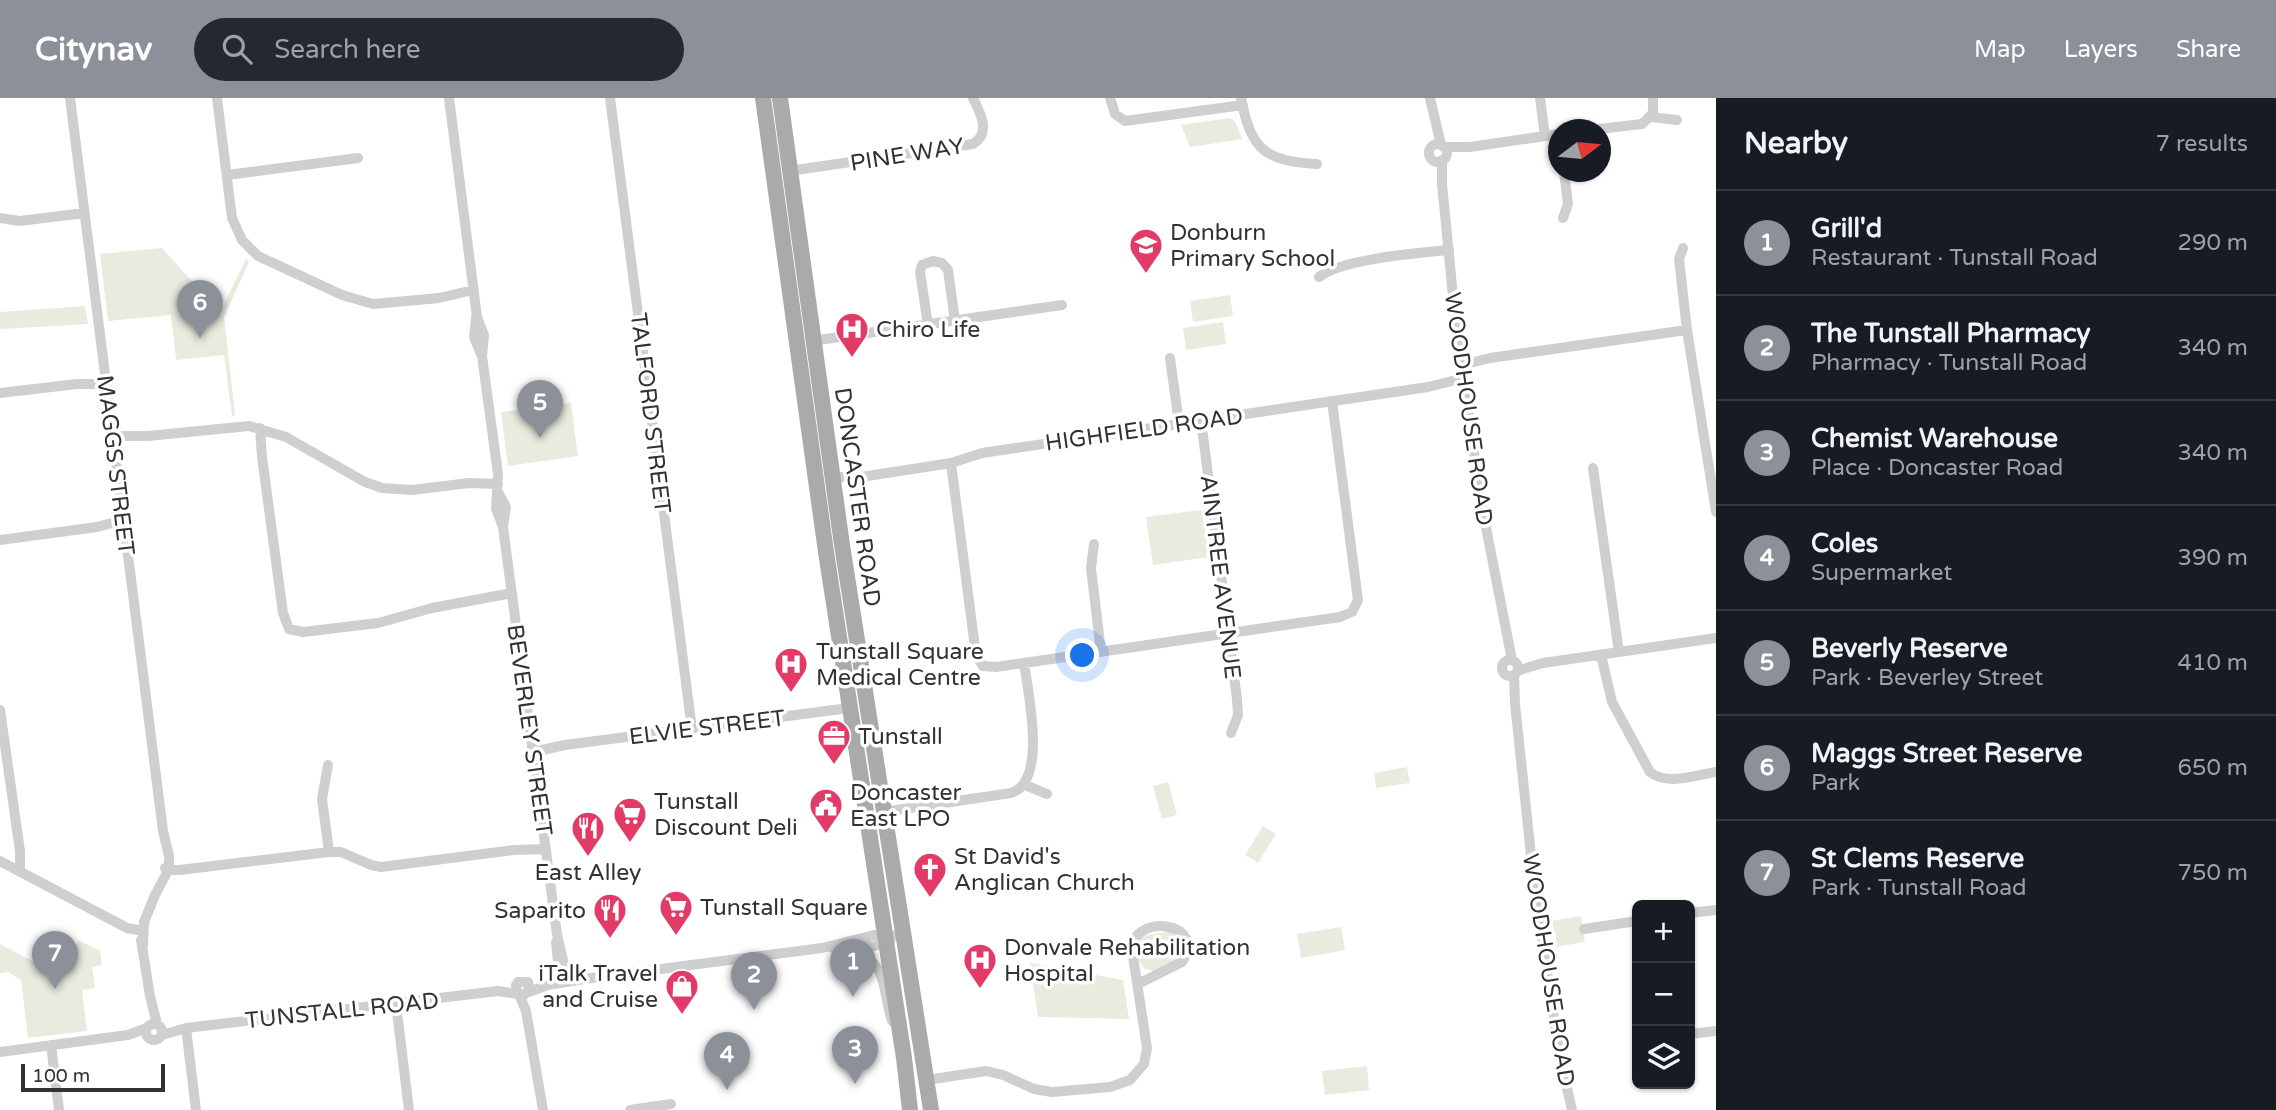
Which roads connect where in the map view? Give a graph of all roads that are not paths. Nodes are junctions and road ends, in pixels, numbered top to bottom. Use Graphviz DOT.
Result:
graph roads {
  1 [pos="70,98"];
  2 [pos="218,98"];
  3 [pos="449,98"];
  4 [pos="610,98"];
  5 [pos="764,98"];
  6 [pos="780,98"];
  7 [pos="973,98"];
  8 [pos="1110,98"];
  9 [pos="1430,98"];
  10 [pos="1540,98"];
  11 [pos="1647,98"];
  12 [pos="1653,98"];
  13 [pos="1242,102"];
  14 [pos="1651,117"];
  15 [pos="1677,120"];
  16 [pos="1611,126"];
  17 [pos="1611,127"];
  18 [pos="1545,136"];
  19 [pos="1548,136"];
  20 [pos="1439,152"];
  21 [pos="358,159"];
  22 [pos="1317,164"];
  23 [pos="789,172"];
  24 [pos="227,175"];
  25 [pos="1565,182"];
  26 [pos="85,213"];
  27 [pos="0,218"];
  28 [pos="1563,218"];
  29 [pos="1683,248"];
  30 [pos="1449,250"];
  31 [pos="1319,278"];
  32 [pos="474,294"];
  33 [pos="1062,305"];
  34 [pos="955,321"];
  35 [pos="928,325"];
  36 [pos="1687,330"];
  37 [pos="813,341"];
  38 [pos="1170,358"];
  39 [pos="1462,362"];
  40 [pos="105,381"];
  41 [pos="1464,382"];
  42 [pos="0,393"];
  43 [pos="1332,401"];
  44 [pos="1201,420"];
  45 [pos="1179,423"];
  46 [pos="260,428"];
  47 [pos="112,440"];
  48 [pos="951,463"];
  49 [pos="1593,468"];
  50 [pos="827,482"];
  51 [pos="498,483"];
  52 [pos="1716,512"];
  53 [pos="123,524"];
  54 [pos="0,540"];
  55 [pos="1094,544"];
  56 [pos="512,597"];
  57 [pos="1229,633"];
  58 [pos="1716,638"];
  59 [pos="1101,652"];
  60 [pos="1619,652"];
  61 [pos="1604,654"];
  62 [pos="1024,663"];
  63 [pos="1512,668"];
  64 [pos="849,708"];
  65 [pos="0,710"];
  66 [pos="692,729"];
  67 [pos="1231,733"];
  68 [pos="532,749"];
  69 [pos="328,765"];
  70 [pos="1716,772"];
  71 [pos="1025,785"];
  72 [pos="1047,794"];
  73 [pos="883,812"];
  74 [pos="545,846"];
  75 [pos="329,852"];
  76 [pos="0,861"];
  77 [pos="15,870"];
  78 [pos="166,871"];
  79 [pos="1716,910"];
  80 [pos="1695,913"];
  81 [pos="1632,922"];
  82 [pos="1584,929"];
  83 [pos="141,931"];
  84 [pos="904,936"];
  85 [pos="886,939"];
  86 [pos="822,948"];
  87 [pos="853,949"];
  88 [pos="564,982"];
  89 [pos="1138,984"];
  90 [pos="523,989"];
  91 [pos="396,1004"];
  92 [pos="186,1028"];
  93 [pos="154,1029"];
  94 [pos="1716,1031"];
  95 [pos="1695,1033"];
  96 [pos="51,1045"];
  97 [pos="0,1052"];
  98 [pos="904,1058"];
  99 [pos="927,1080"];
  100 [pos="671,1104"];
  101 [pos="59,1110"];
  102 [pos="196,1110"];
  103 [pos="409,1110"];
  104 [pos="543,1110"];
  105 [pos="631,1110"];
  106 [pos="910,1110"];
  107 [pos="931,1110"];
  108 [pos="1572,1110"];
  1 -- 26 [label="street, MAGGS STREET"];
  2 -- 24 [label="street"];
  3 -- 32 [label="street, BEVERLEY STREET"];
  4 -- 66 [label="street, TALFORD STREET"];
  5 -- 50 [label="main road, DONCASTER ROAD"];
  6 -- 23 [label="main road, DONCASTER ROAD"];
  7 -- 23 [label="street, PINE WAY"];
  8 -- 13 [label="street"];
  9 -- 20 [label="street, WOODHOUSE ROAD"];
  10 -- 18 [label="street"];
  11 -- 16 [label="street"];
  12 -- 14 [label="street"];
  13 -- 22 [label="street"];
  14 -- 15 [label="street"];
  14 -- 17 [label="street"];
  18 -- 19 [label="street"];
  18 -- 20 [label="street"];
  20 -- 30 [label="street, WOODHOUSE ROAD"];
  21 -- 24 [label="street"];
  23 -- 37 [label="main road, DONCASTER ROAD"];
  24 -- 32 [label="street"];
  25 -- 28 [label="street"];
  26 -- 27 [label="street"];
  26 -- 40 [label="street, MAGGS STREET"];
  29 -- 36 [label="street"];
  30 -- 31 [label="street"];
  30 -- 39 [label="street, WOODHOUSE ROAD"];
  32 -- 51 [label="street, BEVERLEY STREET"];
  33 -- 34 [label="street"];
  34 -- 35 [label="street"];
  34 -- 35 [label="street"];
  35 -- 37 [label="street"];
  36 -- 39 [label="street"];
  36 -- 52 [label="street"];
  37 -- 50 [label="main road, DONCASTER ROAD"];
  38 -- 45 [label="street"];
  39 -- 41 [label="street, WOODHOUSE ROAD"];
  40 -- 42 [label="street"];
  40 -- 47 [label="street, MAGGS STREET"];
  41 -- 43 [label="street, HIGHFIELD ROAD"];
  41 -- 63 [label="street, WOODHOUSE ROAD"];
  43 -- 44 [label="street, HIGHFIELD ROAD"];
  43 -- 57 [label="street"];
  44 -- 45 [label="street, HIGHFIELD ROAD"];
  44 -- 57 [label="street, AINTREE AVENUE"];
  45 -- 48 [label="street, HIGHFIELD ROAD"];
  46 -- 47 [label="street"];
  46 -- 51 [label="street"];
  46 -- 56 [label="street"];
  47 -- 53 [label="street, MAGGS STREET"];
  48 -- 50 [label="street, HIGHFIELD ROAD"];
  48 -- 62 [label="street"];
  49 -- 60 [label="street"];
  50 -- 64 [label="main road, DONCASTER ROAD"];
  50 -- 73 [label="main road, DONCASTER ROAD"];
  51 -- 56 [label="street, BEVERLEY STREET"];
  53 -- 54 [label="street"];
  53 -- 78 [label="street, MAGGS STREET"];
  55 -- 59 [label="street"];
  56 -- 68 [label="street, BEVERLEY STREET"];
  57 -- 59 [label="street"];
  57 -- 67 [label="street, AINTREE AVENUE"];
  58 -- 60 [label="street"];
  59 -- 62 [label="street"];
  60 -- 61 [label="street"];
  61 -- 63 [label="street"];
  61 -- 70 [label="street"];
  62 -- 71 [label="street"];
  63 -- 108 [label="street, WOODHOUSE ROAD"];
  64 -- 66 [label="street, ELVIE STREET"];
  64 -- 85 [label="main road, DONCASTER ROAD"];
  65 -- 77 [label="street"];
  66 -- 68 [label="street, ELVIE STREET"];
  68 -- 74 [label="street, BEVERLEY STREET"];
  69 -- 75 [label="street"];
  71 -- 72 [label="street"];
  71 -- 73 [label="street"];
  73 -- 84 [label="main road, DONCASTER ROAD"];
  74 -- 75 [label="street"];
  74 -- 88 [label="street, BEVERLEY STREET"];
  75 -- 78 [label="street"];
  76 -- 77 [label="street"];
  77 -- 83 [label="street"];
  78 -- 83 [label="street"];
  79 -- 80 [label="street"];
  81 -- 82 [label="street"];
  83 -- 93 [label="street"];
  84 -- 85 [label="street, TUNSTALL ROAD"];
  84 -- 99 [label="main road, DONCASTER ROAD"];
  85 -- 86 [label="street, TUNSTALL ROAD"];
  85 -- 87 [label="street, TUNSTALL ROAD"];
  85 -- 98 [label="main road, DONCASTER ROAD"];
  86 -- 87 [label="street, TUNSTALL ROAD"];
  86 -- 88 [label="street, TUNSTALL ROAD"];
  87 -- 98 [label="street"];
  88 -- 90 [label="street, TUNSTALL ROAD"];
  89 -- 89 [label="street"];
  89 -- 99 [label="street"];
  90 -- 91 [label="street, TUNSTALL ROAD"];
  90 -- 104 [label="street"];
  91 -- 92 [label="street, TUNSTALL ROAD"];
  91 -- 103 [label="street"];
  92 -- 93 [label="street, TUNSTALL ROAD"];
  92 -- 102 [label="street"];
  93 -- 96 [label="street, TUNSTALL ROAD"];
  94 -- 95 [label="street"];
  96 -- 97 [label="street, TUNSTALL ROAD"];
  96 -- 101 [label="street"];
  98 -- 106 [label="main road, DONCASTER ROAD"];
  99 -- 107 [label="main road, DONCASTER ROAD"];
  100 -- 105 [label="street"];
}
